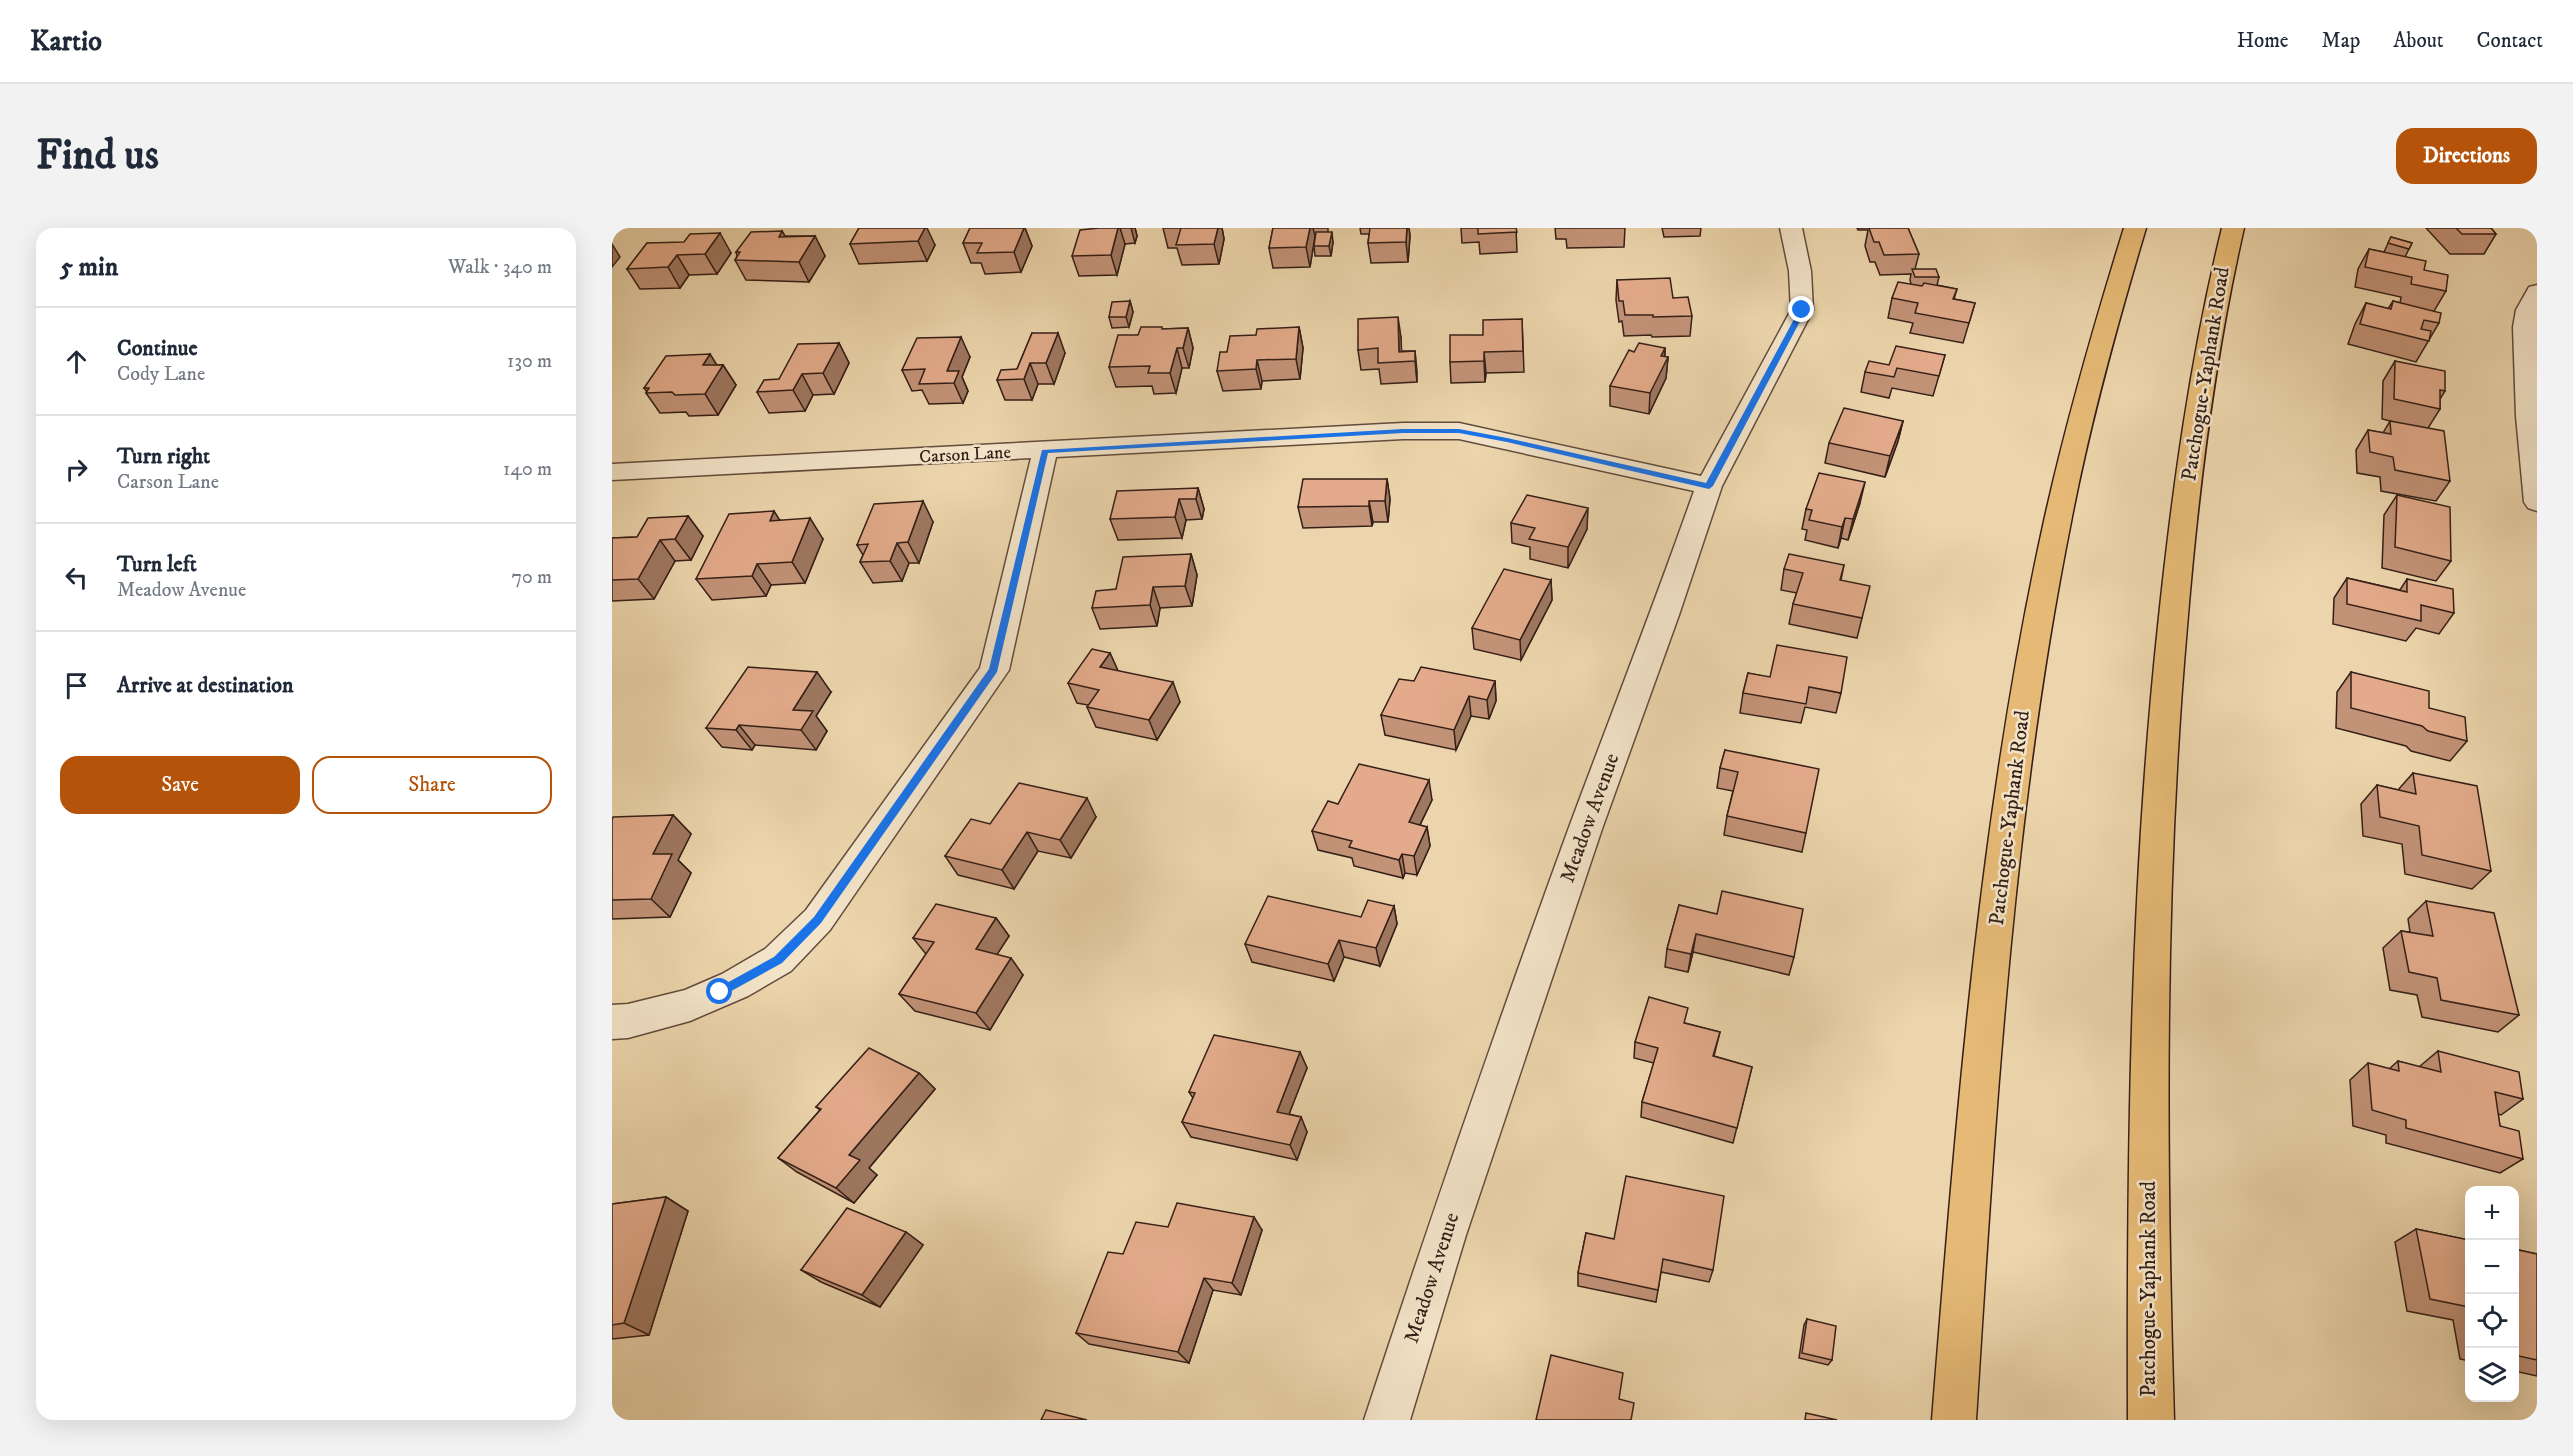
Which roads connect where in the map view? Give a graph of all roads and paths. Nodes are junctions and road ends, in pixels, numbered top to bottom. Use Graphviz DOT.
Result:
graph roads {
  1 [pos="1791,228"];
  2 [pos="2135,228"];
  3 [pos="2233,228"];
  4 [pos="2537,292"];
  5 [pos="1045,451"];
  6 [pos="612,472"];
  7 [pos="1709,486"];
  8 [pos="2537,502"];
  9 [pos="612,1022"];
  10 [pos="1388,1420"];
  11 [pos="1954,1420"];
  12 [pos="2151,1420"];
  1 -- 7 [label="street, Meadow Avenue"];
  2 -- 11 [label="main road, Patchogue-Yaphank Road"];
  3 -- 12 [label="main road, Patchogue-Yaphank Road"];
  4 -- 8 [label="street"];
  5 -- 6 [label="street, Carson Lane"];
  5 -- 7 [label="street, Carson Lane"];
  5 -- 9 [label="street"];
  7 -- 10 [label="street, Meadow Avenue"];
}
